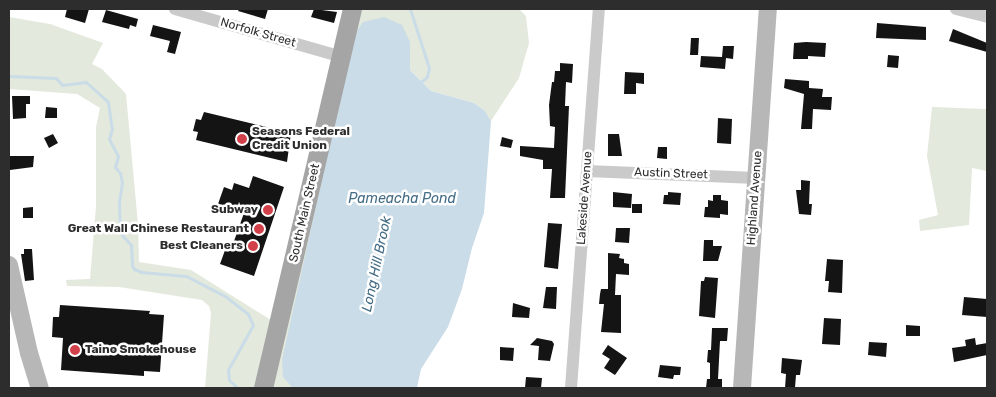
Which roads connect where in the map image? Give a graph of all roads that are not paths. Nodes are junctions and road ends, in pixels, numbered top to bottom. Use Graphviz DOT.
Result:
graph roads {
  1 [pos="175,9"];
  2 [pos="352,9"];
  3 [pos="598,9"];
  4 [pos="768,9"];
  5 [pos="956,9"];
  6 [pos="987,18"];
  7 [pos="342,58"];
  8 [pos="586,171"];
  9 [pos="756,178"];
  10 [pos="9,265"];
  11 [pos="14,315"];
  12 [pos="40,388"];
  13 [pos="263,388"];
  14 [pos="571,388"];
  15 [pos="742,388"];
  1 -- 7 [label="street, Norfolk Street"];
  2 -- 7 [label="main road, South Main Street"];
  3 -- 8 [label="street, Lakeside Avenue"];
  4 -- 9 [label="street, Highland Avenue"];
  5 -- 6 [label="street"];
  7 -- 13 [label="main road, South Main Street"];
  8 -- 9 [label="street, Austin Street"];
  8 -- 14 [label="street, Lakeside Avenue"];
  9 -- 15 [label="street, Highland Avenue"];
  10 -- 11 [label="street"];
  11 -- 12 [label="street"];
}
